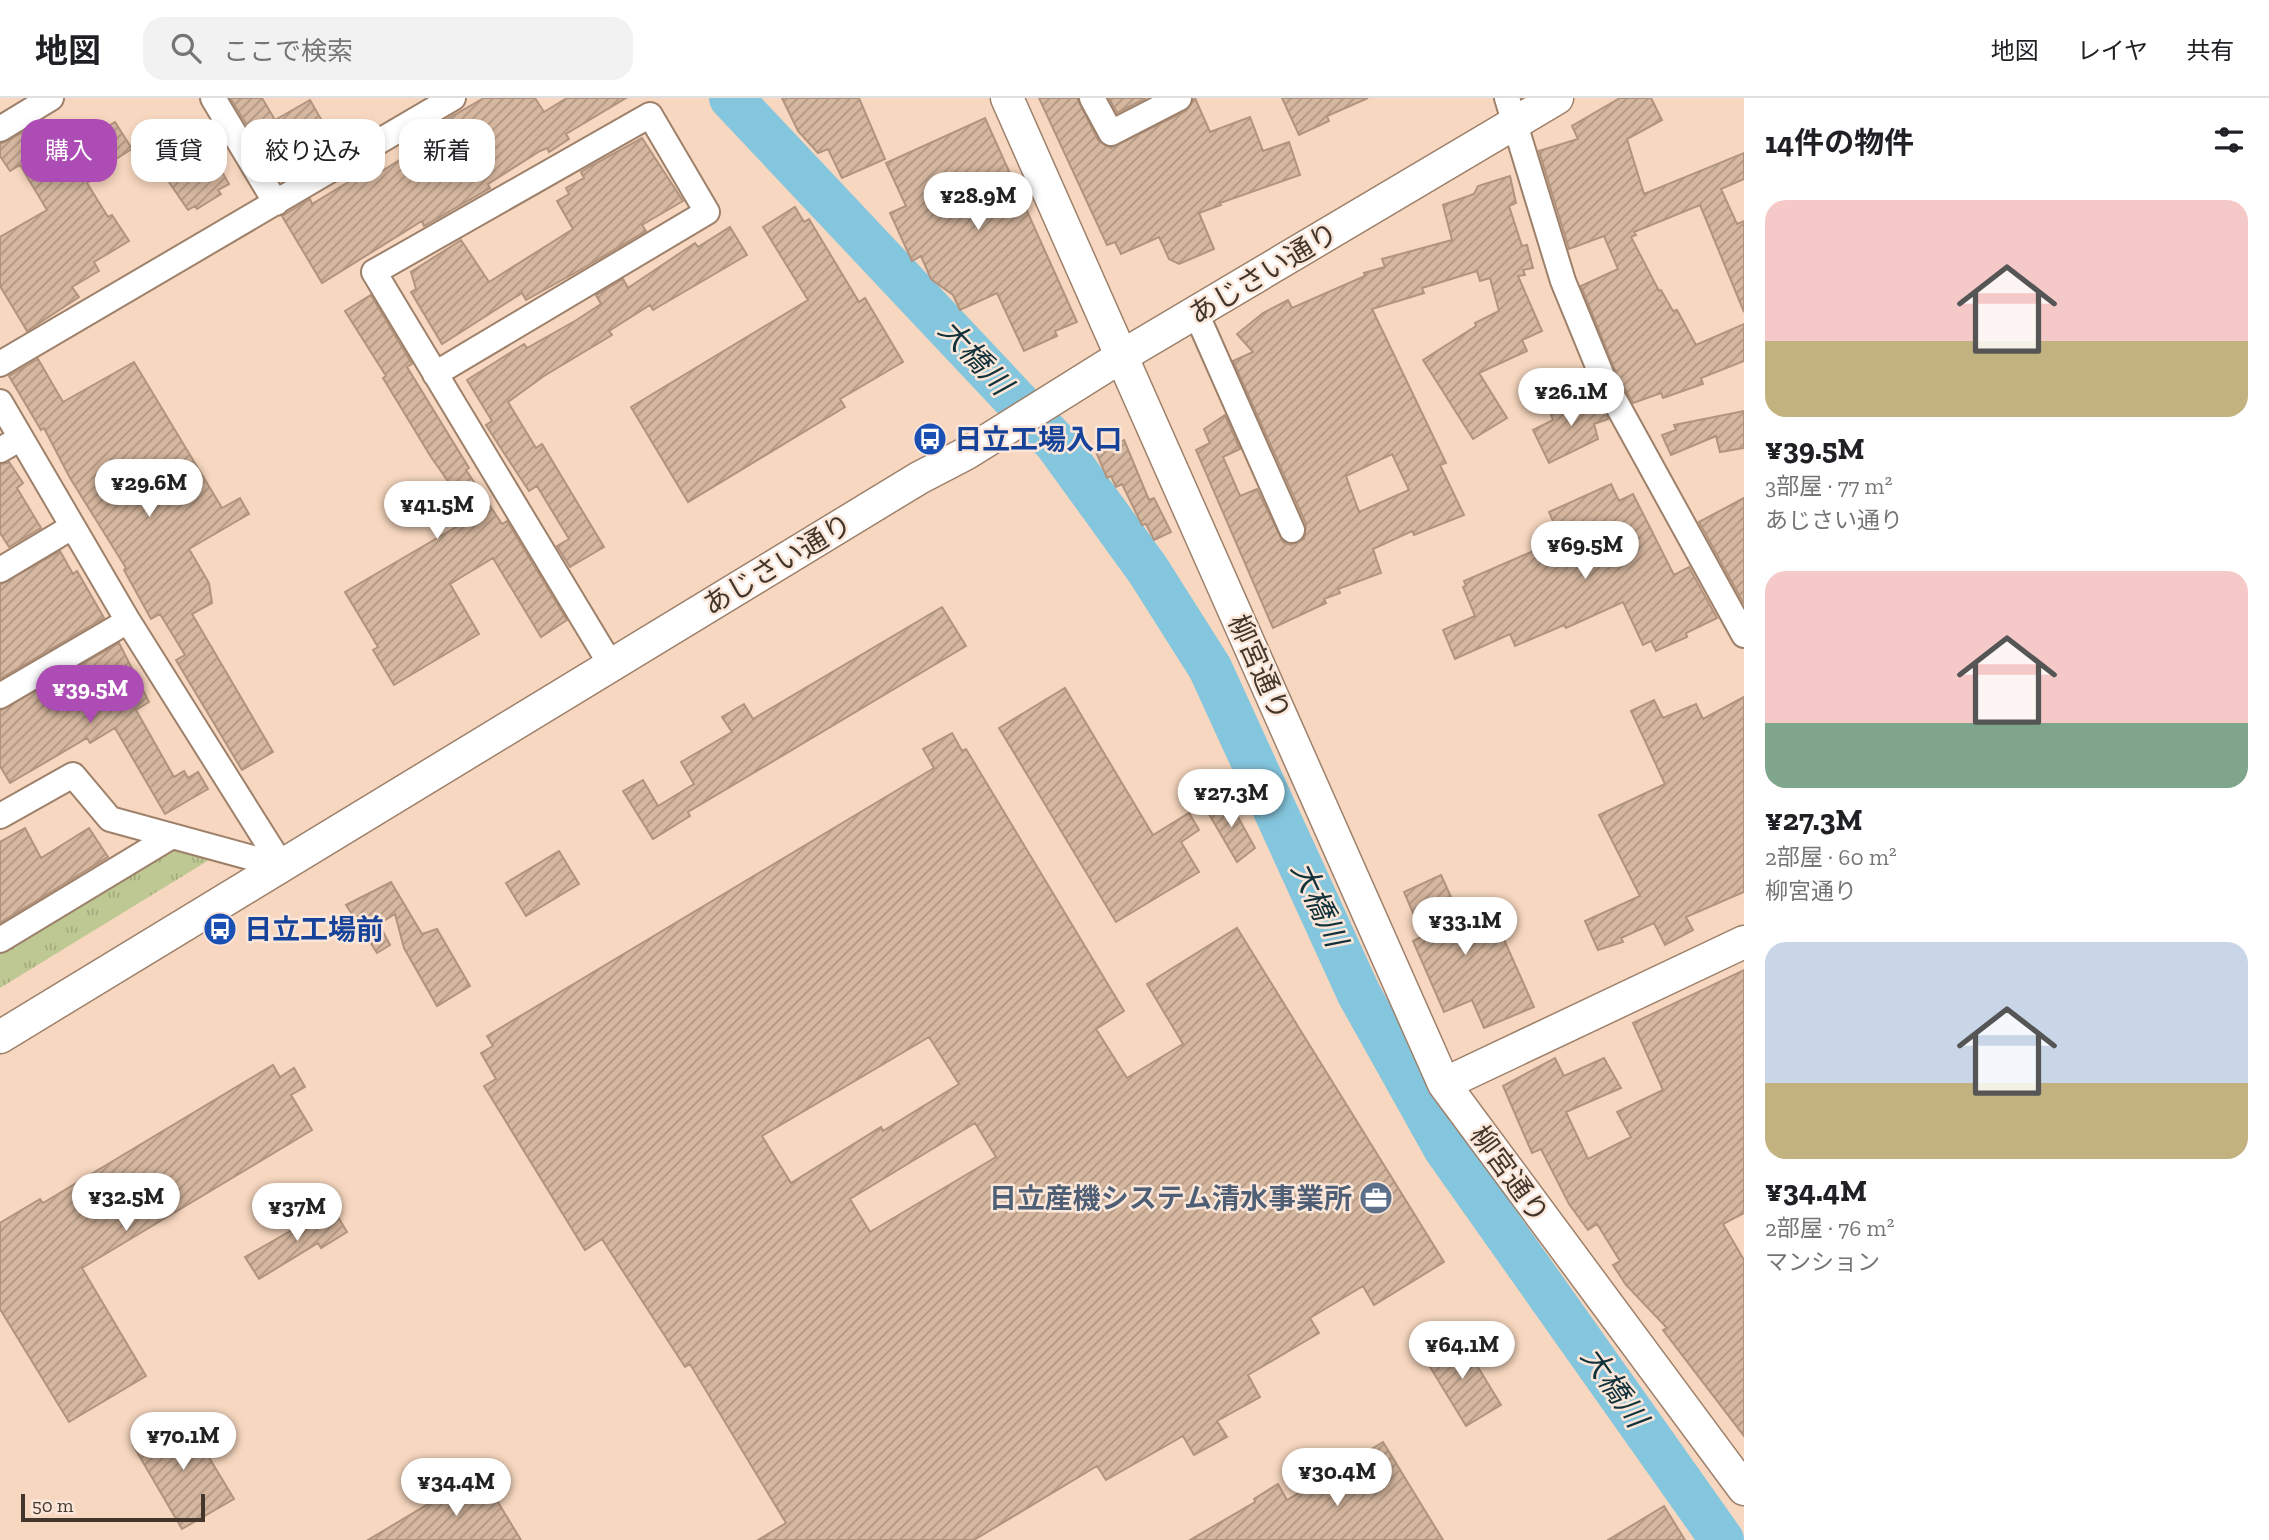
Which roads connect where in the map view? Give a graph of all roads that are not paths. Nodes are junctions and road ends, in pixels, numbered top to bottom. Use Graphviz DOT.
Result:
graph roads {
  1 [pos="50,98"];
  2 [pos="213,98"];
  3 [pos="453,98"];
  4 [pos="1092,98"];
  5 [pos="1179,98"];
  6 [pos="1558,98"];
  7 [pos="1015,101"];
  8 [pos="1511,111"];
  9 [pos="0,129"];
  10 [pos="276,202"];
  11 [pos="1196,313"];
  12 [pos="1122,356"];
  13 [pos="0,365"];
  14 [pos="435,373"];
  15 [pos="0,402"];
  16 [pos="21,438"];
  17 [pos="0,450"];
  18 [pos="72,527"];
  19 [pos="1292,530"];
  20 [pos="0,570"];
  21 [pos="128,621"];
  22 [pos="1743,631"];
  23 [pos="611,665"];
  24 [pos="0,696"];
  25 [pos="0,816"];
  26 [pos="172,836"];
  27 [pos="282,866"];
  28 [pos="0,940"];
  29 [pos="1744,942"];
  30 [pos="0,1037"];
  31 [pos="1444,1084"];
  32 [pos="1744,1489"];
  1 -- 9 [label="street"];
  2 -- 10 [label="street"];
  3 -- 10 [label="street"];
  4 -- 5 [label="street"];
  6 -- 8 [label="street, あじさい通り"];
  7 -- 12 [label="street, 柳宮通り"];
  8 -- 11 [label="street, あじさい通り"];
  8 -- 22 [label="street"];
  10 -- 13 [label="street"];
  11 -- 12 [label="street, あじさい通り"];
  11 -- 19 [label="street"];
  12 -- 23 [label="street, あじさい通り"];
  12 -- 31 [label="street, 柳宮通り"];
  14 -- 14 [label="street"];
  14 -- 23 [label="street"];
  15 -- 16 [label="street"];
  16 -- 17 [label="street"];
  16 -- 18 [label="street"];
  18 -- 20 [label="street"];
  18 -- 21 [label="street"];
  21 -- 24 [label="street"];
  21 -- 27 [label="street"];
  23 -- 27 [label="street, あじさい通り"];
  25 -- 26 [label="street"];
  26 -- 27 [label="street"];
  26 -- 28 [label="street"];
  27 -- 30 [label="street, あじさい通り"];
  29 -- 31 [label="street"];
  31 -- 32 [label="street, 柳宮通り"];
}
